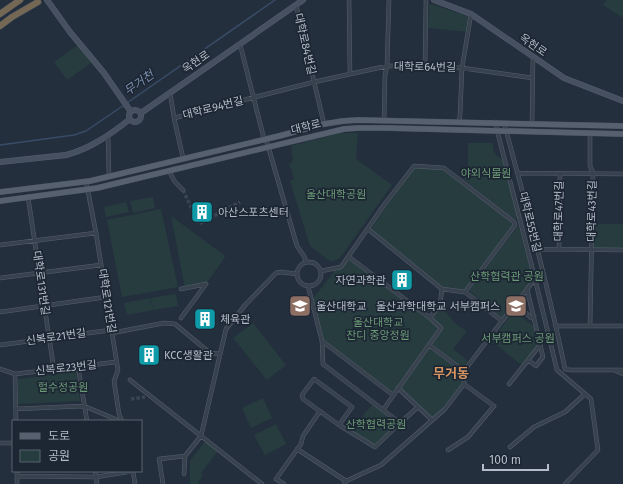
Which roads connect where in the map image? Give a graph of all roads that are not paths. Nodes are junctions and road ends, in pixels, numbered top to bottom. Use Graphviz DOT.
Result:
graph roads {
  1 [pos="19,0"];
  2 [pos="47,0"];
  3 [pos="303,0"];
  4 [pos="349,0"];
  5 [pos="388,0"];
  6 [pos="426,0"];
  7 [pos="434,0"];
  8 [pos="40,1"];
  9 [pos="296,5"];
  10 [pos="0,10"];
  11 [pos="0,14"];
  12 [pos="471,14"];
  13 [pos="0,26"];
  14 [pos="0,29"];
  15 [pos="240,44"];
  16 [pos="533,57"];
  17 [pos="387,66"];
  18 [pos="425,66"];
  19 [pos="462,68"];
  20 [pos="350,74"];
  21 [pos="533,78"];
  22 [pos="314,82"];
  23 [pos="170,92"];
  24 [pos="253,98"];
  25 [pos="623,101"];
  26 [pos="130,110"];
  27 [pos="141,113"];
  28 [pos="174,118"];
  29 [pos="130,120"];
  30 [pos="384,120"];
  31 [pos="459,122"];
  32 [pos="495,122"];
  33 [pos="504,123"];
  34 [pos="532,123"];
  35 [pos="324,124"];
  36 [pos="623,126"];
  37 [pos="298,131"];
  38 [pos="497,131"];
  39 [pos="506,131"];
  40 [pos="590,134"];
  41 [pos="623,134"];
  42 [pos="108,136"];
  43 [pos="265,139"];
  44 [pos="300,139"];
  45 [pos="231,147"];
  46 [pos="268,147"];
  47 [pos="232,155"];
  48 [pos="183,158"];
  49 [pos="0,162"];
  50 [pos="168,171"];
  51 [pos="518,173"];
  52 [pos="560,173"];
  53 [pos="593,173"];
  54 [pos="623,174"];
  55 [pos="109,176"];
  56 [pos="86,181"];
  57 [pos="87,189"];
  58 [pos="183,190"];
  59 [pos="0,192"];
  60 [pos="28,197"];
  61 [pos="0,200"];
  62 [pos="520,220"];
  63 [pos="516,225"];
  64 [pos="368,229"];
  65 [pos="96,232"];
  66 [pos="35,240"];
  67 [pos="0,245"];
  68 [pos="537,249"];
  69 [pos="559,249"];
  70 [pos="591,250"];
  71 [pos="623,250"];
  72 [pos="349,257"];
  73 [pos="306,262"];
  74 [pos="101,265"];
  75 [pos="321,271"];
  76 [pos="40,273"];
  77 [pos="297,274"];
  78 [pos="544,277"];
  79 [pos="0,278"];
  80 [pos="535,279"];
  81 [pos="308,286"];
  82 [pos="181,289"];
  83 [pos="442,289"];
  84 [pos="527,289"];
  85 [pos="465,292"];
  86 [pos="106,297"];
  87 [pos="516,303"];
  88 [pos="44,306"];
  89 [pos="0,312"];
  90 [pos="534,316"];
  91 [pos="181,318"];
  92 [pos="430,318"];
  93 [pos="502,321"];
  94 [pos="556,326"];
  95 [pos="590,326"];
  96 [pos="623,326"];
  97 [pos="112,331"];
  98 [pos="49,338"];
  99 [pos="322,342"];
  100 [pos="540,344"];
  101 [pos="0,345"];
  102 [pos="429,345"];
  103 [pos="220,354"];
  104 [pos="528,360"];
  105 [pos="116,362"];
  106 [pos="78,367"];
  107 [pos="0,369"];
  108 [pos="54,370"];
  109 [pos="614,370"];
  110 [pos="623,370"];
  111 [pos="464,371"];
  112 [pos="15,374"];
  113 [pos="623,374"];
  114 [pos="130,380"];
  115 [pos="464,384"];
  116 [pos="509,384"];
  117 [pos="398,388"];
  118 [pos="585,394"];
  119 [pos="393,395"];
  120 [pos="151,396"];
  121 [pos="145,397"];
  122 [pos="84,406"];
  123 [pos="418,407"];
  124 [pos="16,409"];
  125 [pos="383,410"];
  126 [pos="320,411"];
  127 [pos="16,420"];
  128 [pos="87,420"];
  129 [pos="119,420"];
  130 [pos="121,420"];
  131 [pos="432,420"];
  132 [pos="400,423"];
  133 [pos="339,425"];
  134 [pos="201,436"];
  135 [pos="0,443"];
  136 [pos="12,443"];
  137 [pos="510,447"];
  138 [pos="297,449"];
  139 [pos="448,450"];
  140 [pos="185,456"];
  141 [pos="17,472"];
  142 [pos="95,472"];
  143 [pos="127,472"];
  144 [pos="133,472"];
  145 [pos="184,474"];
  146 [pos="17,476"];
  147 [pos="96,477"];
  148 [pos="345,483"];
  149 [pos="18,484"];
  150 [pos="97,484"];
  151 [pos="135,484"];
  152 [pos="163,484"];
  153 [pos="261,484"];
  154 [pos="284,484"];
  155 [pos="565,484"];
  1 -- 10 [label="main road"];
  1 -- 11 [label="highway"];
  2 -- 26 [label="main road"];
  3 -- 9 [label="main road, 옥현로"];
  4 -- 20 [label="street"];
  5 -- 17 [label="street"];
  6 -- 18 [label="street"];
  7 -- 12 [label="main road, 옥현로"];
  8 -- 13 [label="highway"];
  8 -- 14 [label="main road"];
  9 -- 15 [label="main road, 옥현로"];
  9 -- 22 [label="street, 대학로84번길"];
  12 -- 16 [label="main road, 옥현로"];
  12 -- 19 [label="street, 대학로64번길"];
  15 -- 23 [label="main road, 옥현로"];
  15 -- 24 [label="street, 대학로94번길"];
  16 -- 21 [label="street"];
  16 -- 25 [label="main road, 옥현로"];
  17 -- 18 [label="street, 대학로64번길"];
  17 -- 20 [label="street, 대학로64번길"];
  17 -- 30 [label="street"];
  18 -- 19 [label="street, 대학로64번길"];
  19 -- 21 [label="street"];
  19 -- 31 [label="street, 대학로64번길"];
  20 -- 22 [label="street, 대학로64번길"];
  21 -- 34 [label="street"];
  22 -- 24 [label="street, 대학로84번길"];
  22 -- 35 [label="street, 대학로84번길"];
  23 -- 27 [label="main road, 옥현로"];
  23 -- 28 [label="street"];
  24 -- 28 [label="street, 대학로94번길"];
  24 -- 43 [label="street, 대학로94번길"];
  26 -- 27 [label="main road"];
  26 -- 29 [label="main road"];
  27 -- 29 [label="main road"];
  28 -- 48 [label="street"];
  29 -- 42 [label="main road"];
  30 -- 31 [label="main road, 대학로"];
  30 -- 35 [label="main road, 대학로"];
  31 -- 32 [label="main road, 대학로"];
  32 -- 33 [label="main road, 대학로"];
  32 -- 38 [label="street"];
  33 -- 34 [label="main road, 대학로"];
  33 -- 39 [label="street, 대학로55번길"];
  34 -- 36 [label="main road, 대학로"];
  35 -- 37 [label="main road, 대학로"];
  37 -- 43 [label="main road, 대학로"];
  37 -- 44 [label="main road"];
  38 -- 39 [label="main road, 대학로"];
  38 -- 44 [label="main road, 대학로"];
  38 -- 62 [label="street"];
  39 -- 40 [label="main road, 대학로"];
  39 -- 51 [label="street, 대학로55번길"];
  40 -- 41 [label="main road, 대학로"];
  40 -- 53 [label="street, 대학로43번길"];
  42 -- 49 [label="main road"];
  42 -- 55 [label="street"];
  43 -- 45 [label="main road, 대학로"];
  43 -- 46 [label="street, 대학로94번길"];
  44 -- 46 [label="main road, 대학로"];
  45 -- 47 [label="main road"];
  45 -- 48 [label="main road, 대학로"];
  46 -- 47 [label="main road, 대학로"];
  46 -- 73 [label="street, 대학로94번길"];
  47 -- 50 [label="main road, 대학로"];
  48 -- 55 [label="main road, 대학로"];
  50 -- 57 [label="main road, 대학로"];
  50 -- 58 [label="street"];
  51 -- 52 [label="street, 대학로43번길"];
  51 -- 68 [label="street, 대학로55번길"];
  52 -- 53 [label="street, 대학로43번길"];
  52 -- 69 [label="street, 대학로47번길"];
  53 -- 54 [label="street"];
  53 -- 70 [label="street, 대학로43번길"];
  55 -- 56 [label="main road, 대학로"];
  56 -- 57 [label="street, 대학로121번길"];
  56 -- 59 [label="main road, 대학로"];
  57 -- 60 [label="main road, 대학로"];
  57 -- 65 [label="street, 대학로121번길"];
  60 -- 61 [label="main road, 대학로"];
  60 -- 66 [label="street, 대학로131번길"];
  62 -- 63 [label="street"];
  62 -- 80 [label="street"];
  63 -- 64 [label="street"];
  63 -- 85 [label="street"];
  64 -- 72 [label="street"];
  64 -- 83 [label="street"];
  65 -- 66 [label="street"];
  65 -- 74 [label="street, 대학로121번길"];
  66 -- 67 [label="street"];
  66 -- 76 [label="street, 대학로131번길"];
  68 -- 69 [label="street, 대학로43번길"];
  68 -- 78 [label="street, 대학로55번길"];
  69 -- 70 [label="street, 대학로43번길"];
  70 -- 71 [label="street"];
  70 -- 95 [label="street, 대학로43번길"];
  72 -- 75 [label="street"];
  72 -- 92 [label="street"];
  73 -- 75 [label="street"];
  73 -- 77 [label="street"];
  74 -- 76 [label="street"];
  74 -- 86 [label="street, 대학로121번길"];
  75 -- 81 [label="street"];
  76 -- 79 [label="street"];
  76 -- 88 [label="street, 대학로131번길"];
  77 -- 81 [label="street"];
  77 -- 103 [label="street"];
  78 -- 80 [label="street"];
  78 -- 94 [label="street, 대학로55번길"];
  80 -- 84 [label="street"];
  80 -- 118 [label="street"];
  81 -- 99 [label="street"];
  82 -- 91 [label="street"];
  83 -- 85 [label="street"];
  83 -- 92 [label="street"];
  84 -- 87 [label="street"];
  84 -- 90 [label="street"];
  85 -- 93 [label="street"];
  86 -- 88 [label="street"];
  86 -- 97 [label="street, 대학로121번길"];
  87 -- 90 [label="street"];
  87 -- 93 [label="street"];
  88 -- 89 [label="street"];
  88 -- 98 [label="street, 대학로131번길"];
  90 -- 100 [label="street"];
  92 -- 102 [label="street"];
  93 -- 111 [label="street"];
  94 -- 95 [label="street"];
  94 -- 109 [label="street, 대학로55번길"];
  95 -- 96 [label="street"];
  97 -- 98 [label="street, 신복로21번길"];
  97 -- 103 [label="street, 신복로21번길"];
  97 -- 105 [label="street, 대학로121번길"];
  98 -- 101 [label="street, 신복로21번길"];
  98 -- 108 [label="street, 대학로131번길"];
  99 -- 119 [label="street"];
  99 -- 125 [label="street"];
  100 -- 104 [label="street"];
  100 -- 104 [label="street"];
  102 -- 111 [label="street"];
  102 -- 117 [label="street"];
  103 -- 134 [label="street"];
  104 -- 116 [label="street"];
  105 -- 106 [label="street, 신복로23번길"];
  105 -- 130 [label="street, 대학로121번길"];
  106 -- 108 [label="street, 신복로23번길"];
  106 -- 122 [label="street"];
  107 -- 112 [label="street, 신복로23번길"];
  108 -- 112 [label="street, 신복로23번길"];
  109 -- 110 [label="street"];
  109 -- 113 [label="street"];
  111 -- 115 [label="street"];
  112 -- 124 [label="street"];
  114 -- 120 [label="street"];
  115 -- 131 [label="street"];
  115 -- 139 [label="street"];
  117 -- 119 [label="street"];
  117 -- 123 [label="street"];
  118 -- 137 [label="street"];
  118 -- 155 [label="street"];
  119 -- 125 [label="street"];
  120 -- 121 [label="street"];
  120 -- 134 [label="street"];
  122 -- 124 [label="street"];
  122 -- 128 [label="street"];
  122 -- 129 [label="street"];
  123 -- 131 [label="street"];
  123 -- 132 [label="street"];
  124 -- 127 [label="street"];
  125 -- 132 [label="street"];
  126 -- 133 [label="street"];
  126 -- 133 [label="street"];
  126 -- 138 [label="street"];
  131 -- 148 [label="street"];
  132 -- 133 [label="street"];
  134 -- 140 [label="street"];
  134 -- 153 [label="street"];
  135 -- 136 [label="street"];
  138 -- 148 [label="street"];
  138 -- 154 [label="street"];
  140 -- 145 [label="street"];
  140 -- 152 [label="street"];
  141 -- 146 [label="street"];
  142 -- 147 [label="street"];
  143 -- 147 [label="street"];
  144 -- 151 [label="street"];
  146 -- 147 [label="street"];
  146 -- 149 [label="street"];
  147 -- 150 [label="street"];
}
